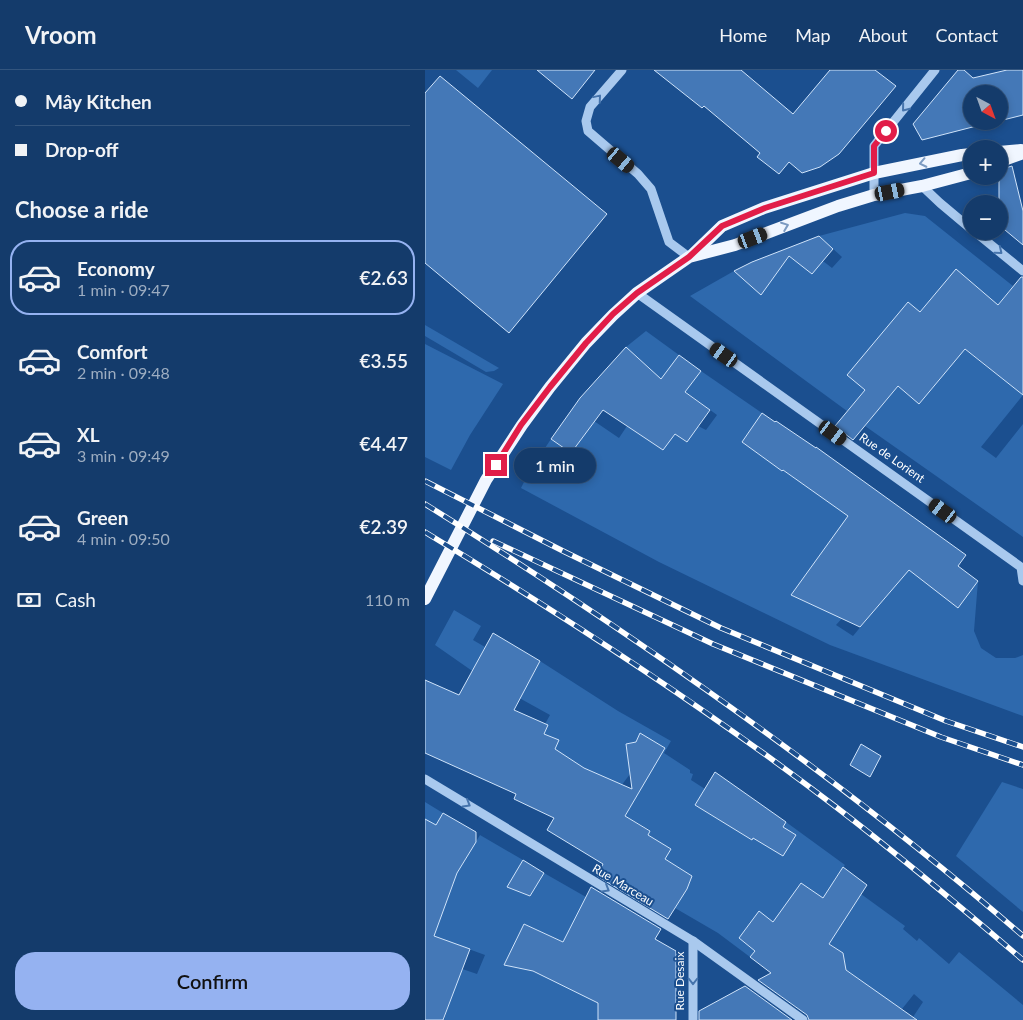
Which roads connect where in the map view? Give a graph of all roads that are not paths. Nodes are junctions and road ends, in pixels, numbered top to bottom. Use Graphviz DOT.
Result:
graph roads {
  1 [pos="622,70"];
  2 [pos="935,70"];
  3 [pos="1008,152"];
  4 [pos="1023,152"];
  5 [pos="963,155"];
  6 [pos="1008,158"];
  7 [pos="874,173"];
  8 [pos="963,175"];
  9 [pos="922,186"];
  10 [pos="874,195"];
  11 [pos="963,222"];
  12 [pos="985,240"];
  13 [pos="689,257"];
  14 [pos="1023,271"];
  15 [pos="637,293"];
  16 [pos="1023,581"];
  17 [pos="425,599"];
  18 [pos="425,779"];
  19 [pos="693,941"];
  20 [pos="693,1020"];
  21 [pos="803,1020"];
  13 -- 1 [label="street, one-way"];
  2 -- 7 [label="street, one-way"];
  3 -- 4 [label="main road"];
  4 -- 6 [label="main road"];
  5 -- 7 [label="main road, one-way"];
  7 -- 10 [label="street"];
  7 -- 13 [label="main road"];
  8 -- 9 [label="main road"];
  9 -- 10 [label="main road"];
  9 -- 11 [label="street"];
  13 -- 10 [label="main road, one-way"];
  12 -- 14 [label="street, one-way"];
  13 -- 15 [label="main road"];
  15 -- 16 [label="street, Rue de Lorient"];
  15 -- 17 [label="main road"];
  18 -- 19 [label="street, Rue Marceau, one-way"];
  19 -- 20 [label="street, Rue Desaix, one-way"];
  19 -- 21 [label="street, Rue Marceau"];
}
